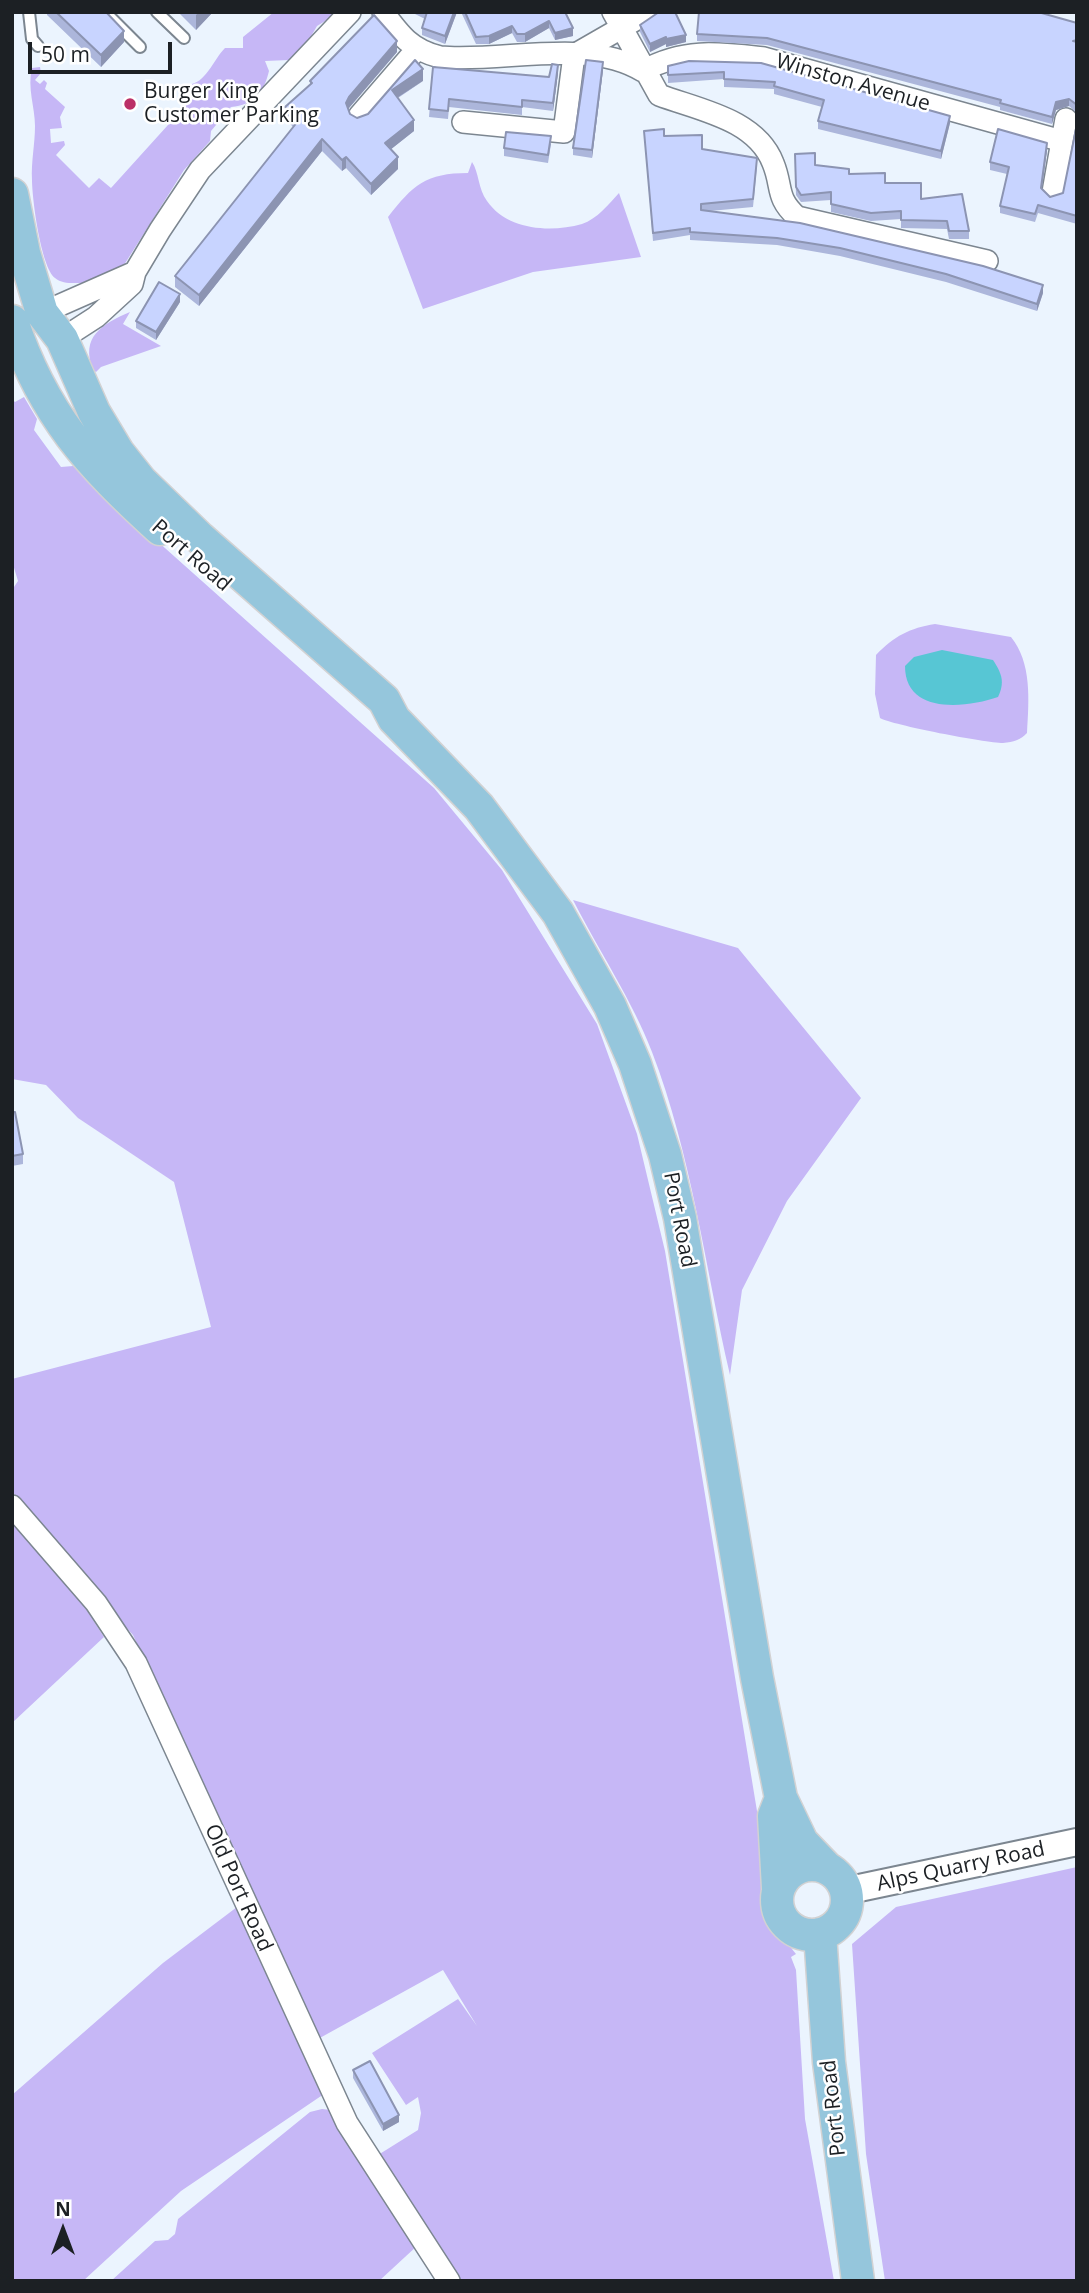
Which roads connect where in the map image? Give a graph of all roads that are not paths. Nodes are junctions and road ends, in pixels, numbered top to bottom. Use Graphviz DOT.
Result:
graph roads {
  1 [pos="29,12"];
  2 [pos="105,12"];
  3 [pos="158,12"];
  4 [pos="350,12"];
  5 [pos="383,12"];
  6 [pos="649,12"];
  7 [pos="617,21"];
  8 [pos="184,38"];
  9 [pos="38,46"];
  10 [pos="140,47"];
  11 [pos="416,50"];
  12 [pos="574,55"];
  13 [pos="643,71"];
  14 [pos="359,116"];
  15 [pos="1066,119"];
  16 [pos="463,122"];
  17 [pos="1062,141"];
  18 [pos="1053,192"];
  19 [pos="12,194"];
  20 [pos="987,261"];
  21 [pos="135,272"];
  22 [pos="42,313"];
  23 [pos="13,326"];
  24 [pos="62,338"];
  25 [pos="19,360"];
  26 [pos="394,719"];
  27 [pos="12,1506"];
  28 [pos="781,1798"];
  29 [pos="1077,1842"];
  30 [pos="836,1880"];
  31 [pos="778,1888"];
  32 [pos="820,1934"];
  33 [pos="449,2281"];
  34 [pos="858,2281"];
  1 -- 9 [label="lane"];
  2 -- 10 [label="lane"];
  3 -- 8 [label="lane"];
  4 -- 21 [label="street"];
  5 -- 11 [label="street"];
  6 -- 7 [label="street"];
  7 -- 12 [label="street"];
  7 -- 13 [label="street"];
  11 -- 12 [label="street"];
  11 -- 14 [label="street"];
  12 -- 13 [label="street"];
  12 -- 16 [label="street"];
  13 -- 17 [label="street, Winston Avenue"];
  13 -- 20 [label="street"];
  15 -- 17 [label="street"];
  17 -- 18 [label="street"];
  19 -- 22 [label="main road, Port Road"];
  21 -- 22 [label="street"];
  21 -- 24 [label="street"];
  22 -- 23 [label="main road, Port Road"];
  22 -- 24 [label="main road, Port Road"];
  23 -- 25 [label="main road, Port Road"];
  24 -- 25 [label="main road"];
  24 -- 26 [label="main road, Port Road"];
  25 -- 26 [label="main road, Port Road"];
  26 -- 28 [label="main road, Port Road"];
  27 -- 33 [label="street, Old Port Road"];
  28 -- 30 [label="main road, Port Road"];
  28 -- 31 [label="main road, Port Road"];
  29 -- 30 [label="street, Alps Quarry Road"];
  30 -- 31 [label="main road"];
  30 -- 32 [label="main road"];
  31 -- 32 [label="main road"];
  32 -- 34 [label="main road, Port Road"];
}
